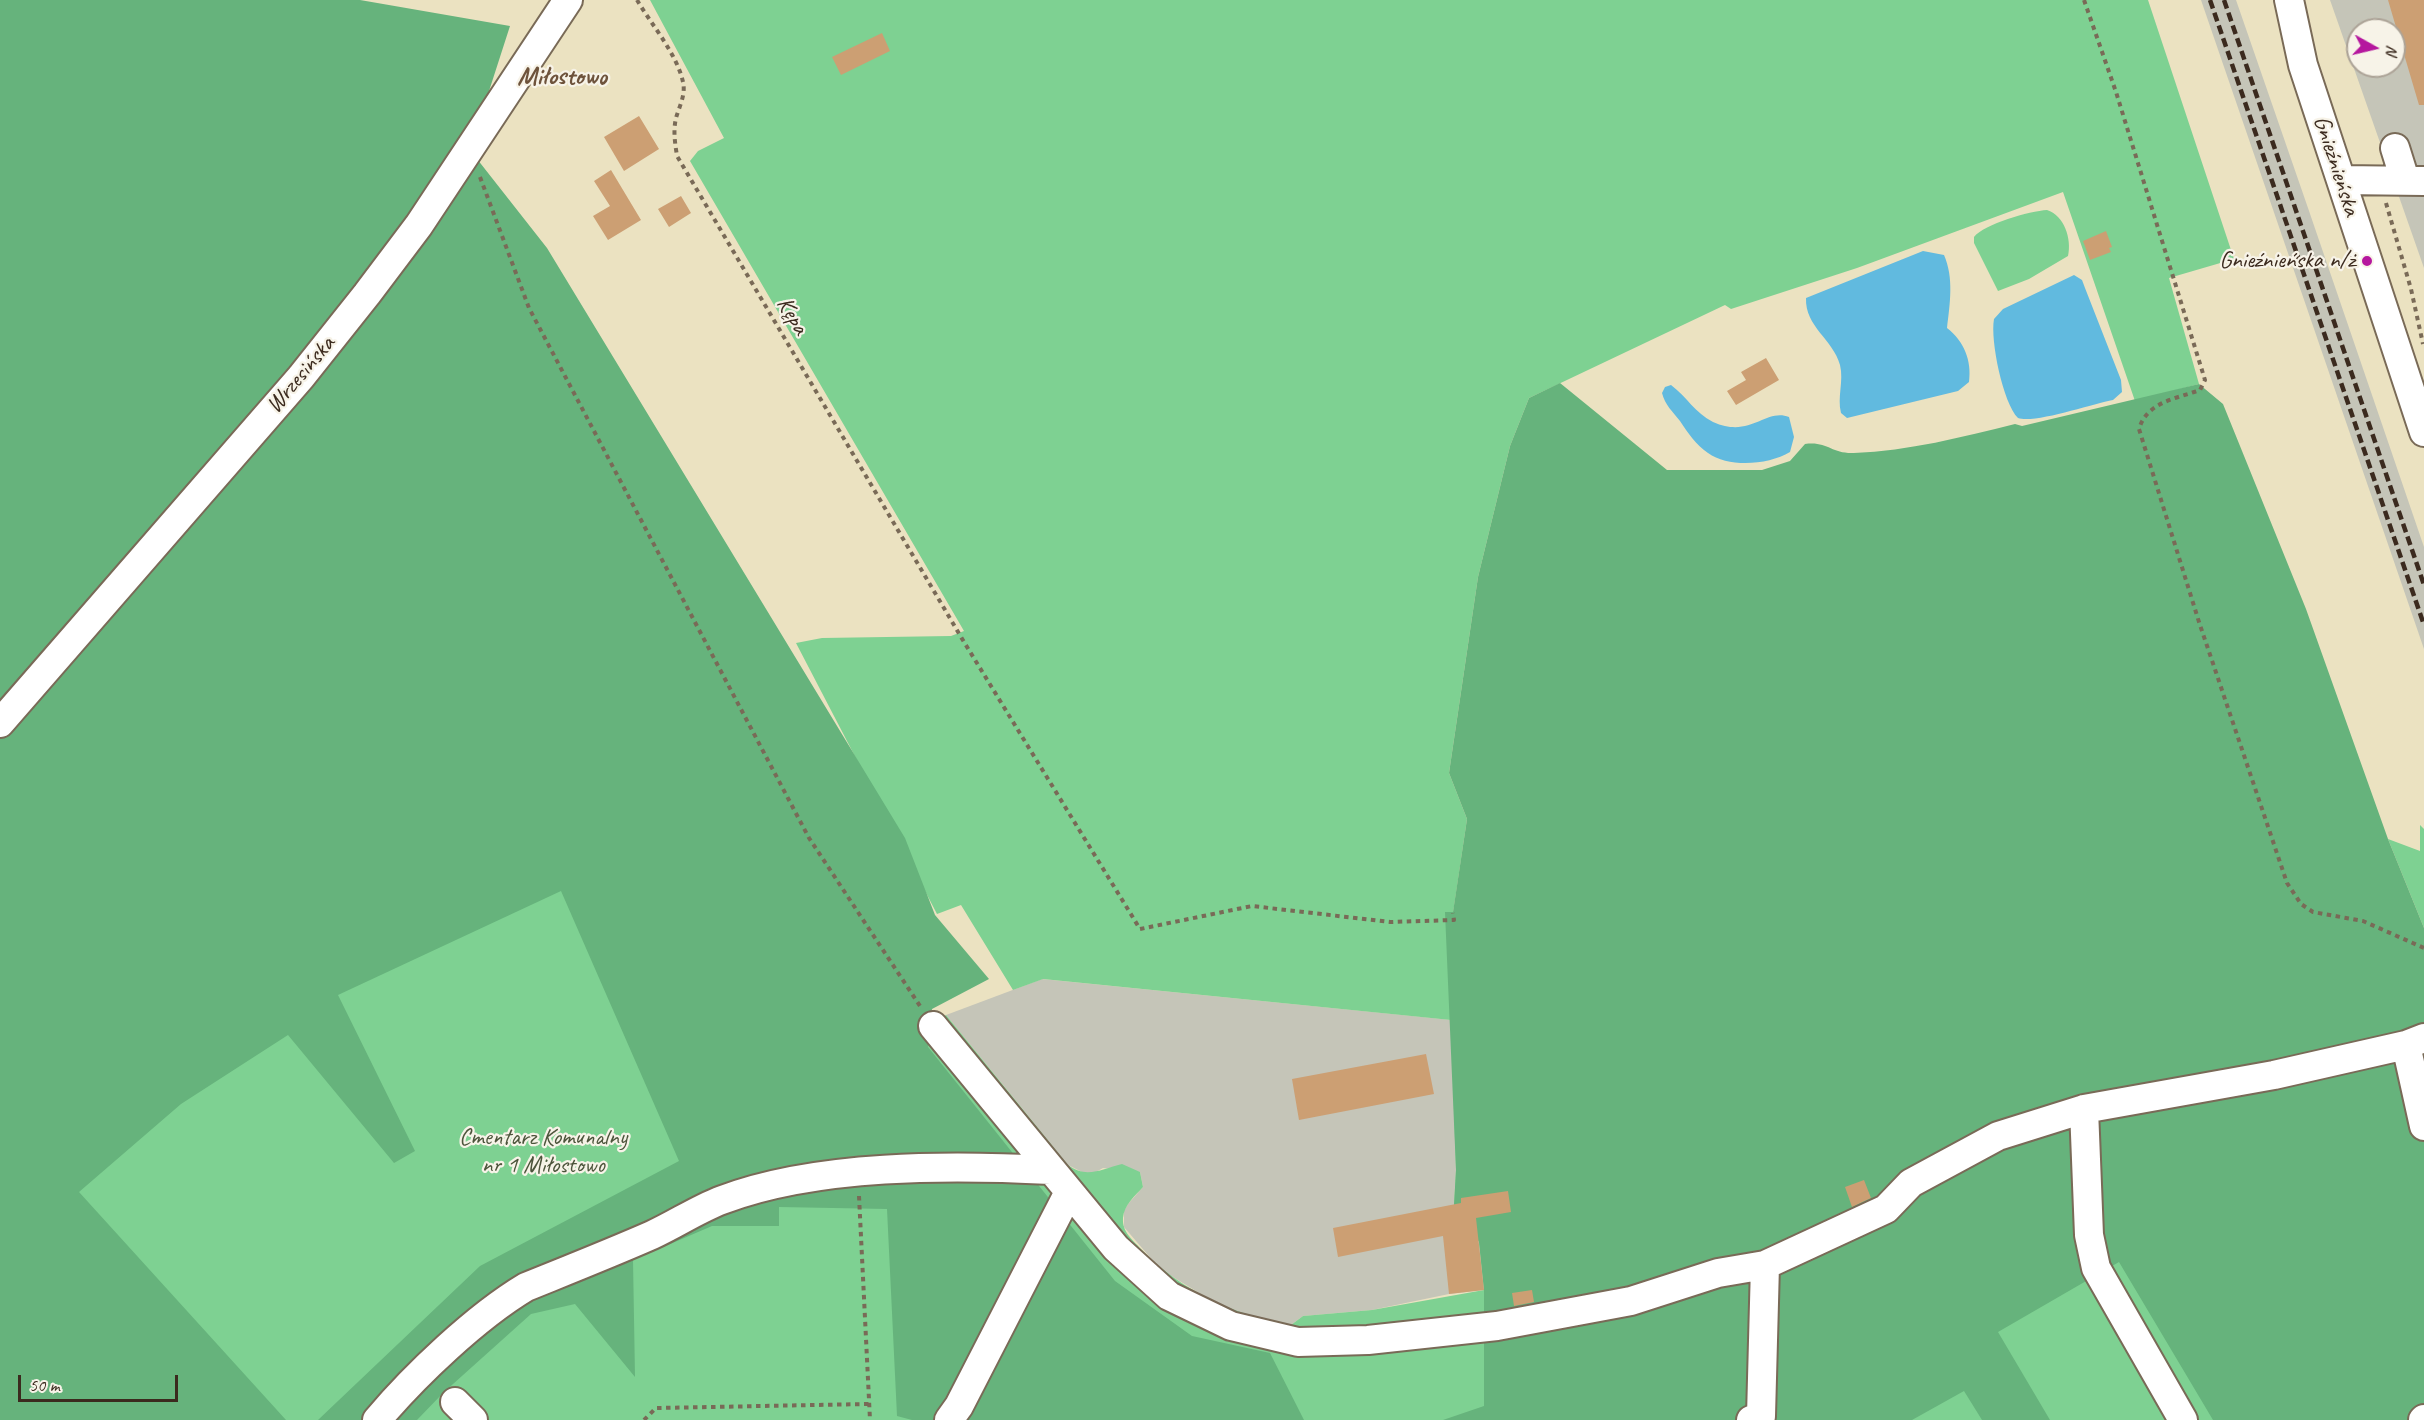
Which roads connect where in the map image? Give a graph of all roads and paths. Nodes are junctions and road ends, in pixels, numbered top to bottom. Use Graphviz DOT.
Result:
graph roads {
  1 [pos="568,0"];
  2 [pos="637,0"];
  3 [pos="2084,0"];
  4 [pos="2289,0"];
  5 [pos="2396,148"];
  6 [pos="470,150"];
  7 [pos="2342,180"];
  8 [pos="2415,180"];
  9 [pos="2424,432"];
  10 [pos="0,723"];
  11 [pos="1453,913"];
  12 [pos="2424,948"];
  13 [pos="933,1026"];
  14 [pos="2415,1041"];
  15 [pos="2084,1108"];
  16 [pos="2424,1126"];
  17 [pos="1051,1170"];
  18 [pos="857,1173"];
  19 [pos="1069,1192"];
  20 [pos="1765,1265"];
  21 [pos="869,1404"];
  22 [pos="2176,1418"];
  23 [pos="1758,1419"];
  24 [pos="377,1420"];
  25 [pos="644,1420"];
  26 [pos="870,1420"];
  27 [pos="949,1420"];
  1 -- 6 [label="street, Wrzesińska"];
  2 -- 11 [label="path, Kępa"];
  3 -- 12 [label="path"];
  4 -- 7 [label="street, Gnieźnieńska"];
  5 -- 8 [label="street"];
  6 -- 10 [label="street, Wrzesińska"];
  6 -- 13 [label="path"];
  7 -- 8 [label="street"];
  7 -- 9 [label="street, Gnieźnieńska"];
  13 -- 17 [label="street"];
  14 -- 15 [label="street"];
  14 -- 16 [label="street"];
  15 -- 20 [label="street"];
  15 -- 22 [label="street"];
  17 -- 18 [label="street"];
  17 -- 19 [label="street"];
  18 -- 21 [label="path"];
  18 -- 24 [label="street"];
  19 -- 20 [label="street"];
  19 -- 27 [label="street"];
  20 -- 23 [label="street"];
  21 -- 25 [label="path"];
  21 -- 26 [label="path"];
}
